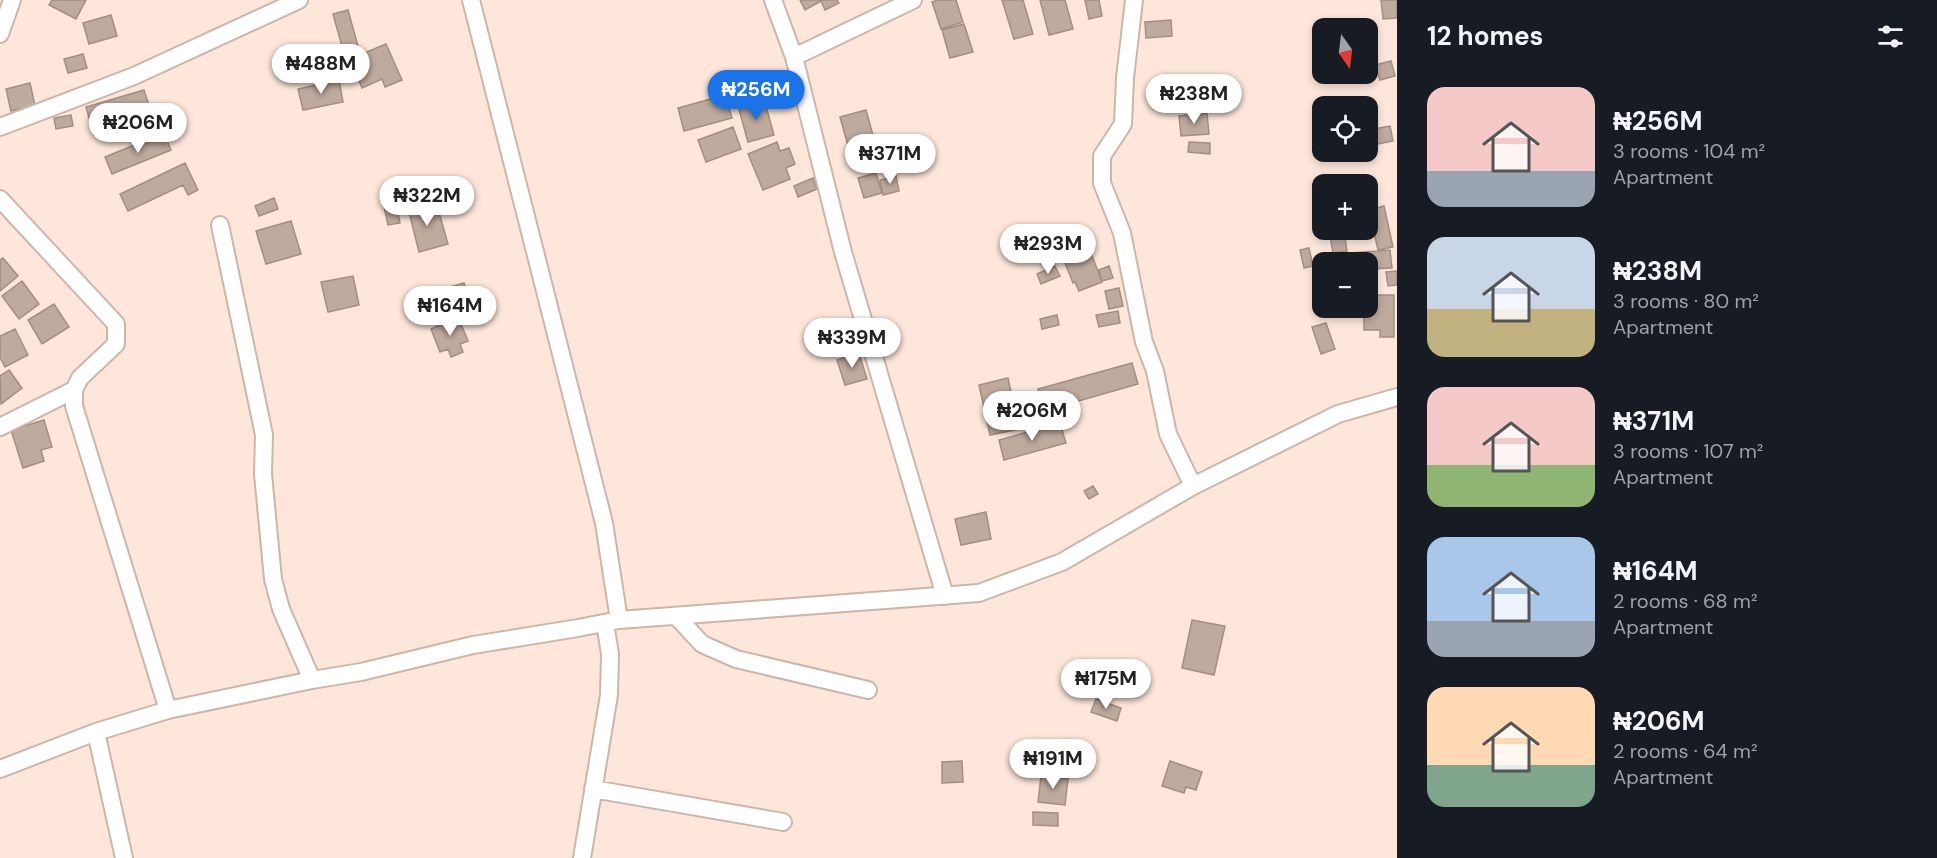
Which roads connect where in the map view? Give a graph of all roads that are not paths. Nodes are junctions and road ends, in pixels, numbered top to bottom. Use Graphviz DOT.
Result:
graph roads {
  1 [pos="12,0"];
  2 [pos="299,0"];
  3 [pos="471,0"];
  4 [pos="773,0"];
  5 [pos="913,0"];
  6 [pos="1134,0"];
  7 [pos="0,34"];
  8 [pos="794,57"];
  9 [pos="0,127"];
  10 [pos="0,199"];
  11 [pos="220,225"];
  12 [pos="74,390"];
  13 [pos="1397,397"];
  14 [pos="2,424"];
  15 [pos="1193,486"];
  16 [pos="945,596"];
  17 [pos="676,616"];
  18 [pos="612,621"];
  19 [pos="312,680"];
  20 [pos="868,690"];
  21 [pos="168,710"];
  22 [pos="96,732"];
  23 [pos="0,769"];
  24 [pos="593,789"];
  25 [pos="783,822"];
  26 [pos="124,858"];
  27 [pos="582,858"];
  1 -- 7 [label="street"];
  2 -- 9 [label="street"];
  3 -- 18 [label="street"];
  4 -- 8 [label="street"];
  5 -- 8 [label="street"];
  6 -- 15 [label="street"];
  8 -- 16 [label="street"];
  10 -- 12 [label="street"];
  11 -- 19 [label="street"];
  12 -- 14 [label="street"];
  12 -- 21 [label="street"];
  13 -- 15 [label="street"];
  15 -- 16 [label="street"];
  16 -- 17 [label="street"];
  17 -- 18 [label="street"];
  17 -- 20 [label="street"];
  18 -- 19 [label="street"];
  18 -- 24 [label="street"];
  19 -- 21 [label="street"];
  21 -- 22 [label="street"];
  22 -- 23 [label="street"];
  22 -- 26 [label="street"];
  24 -- 25 [label="street"];
  24 -- 27 [label="street"];
}
